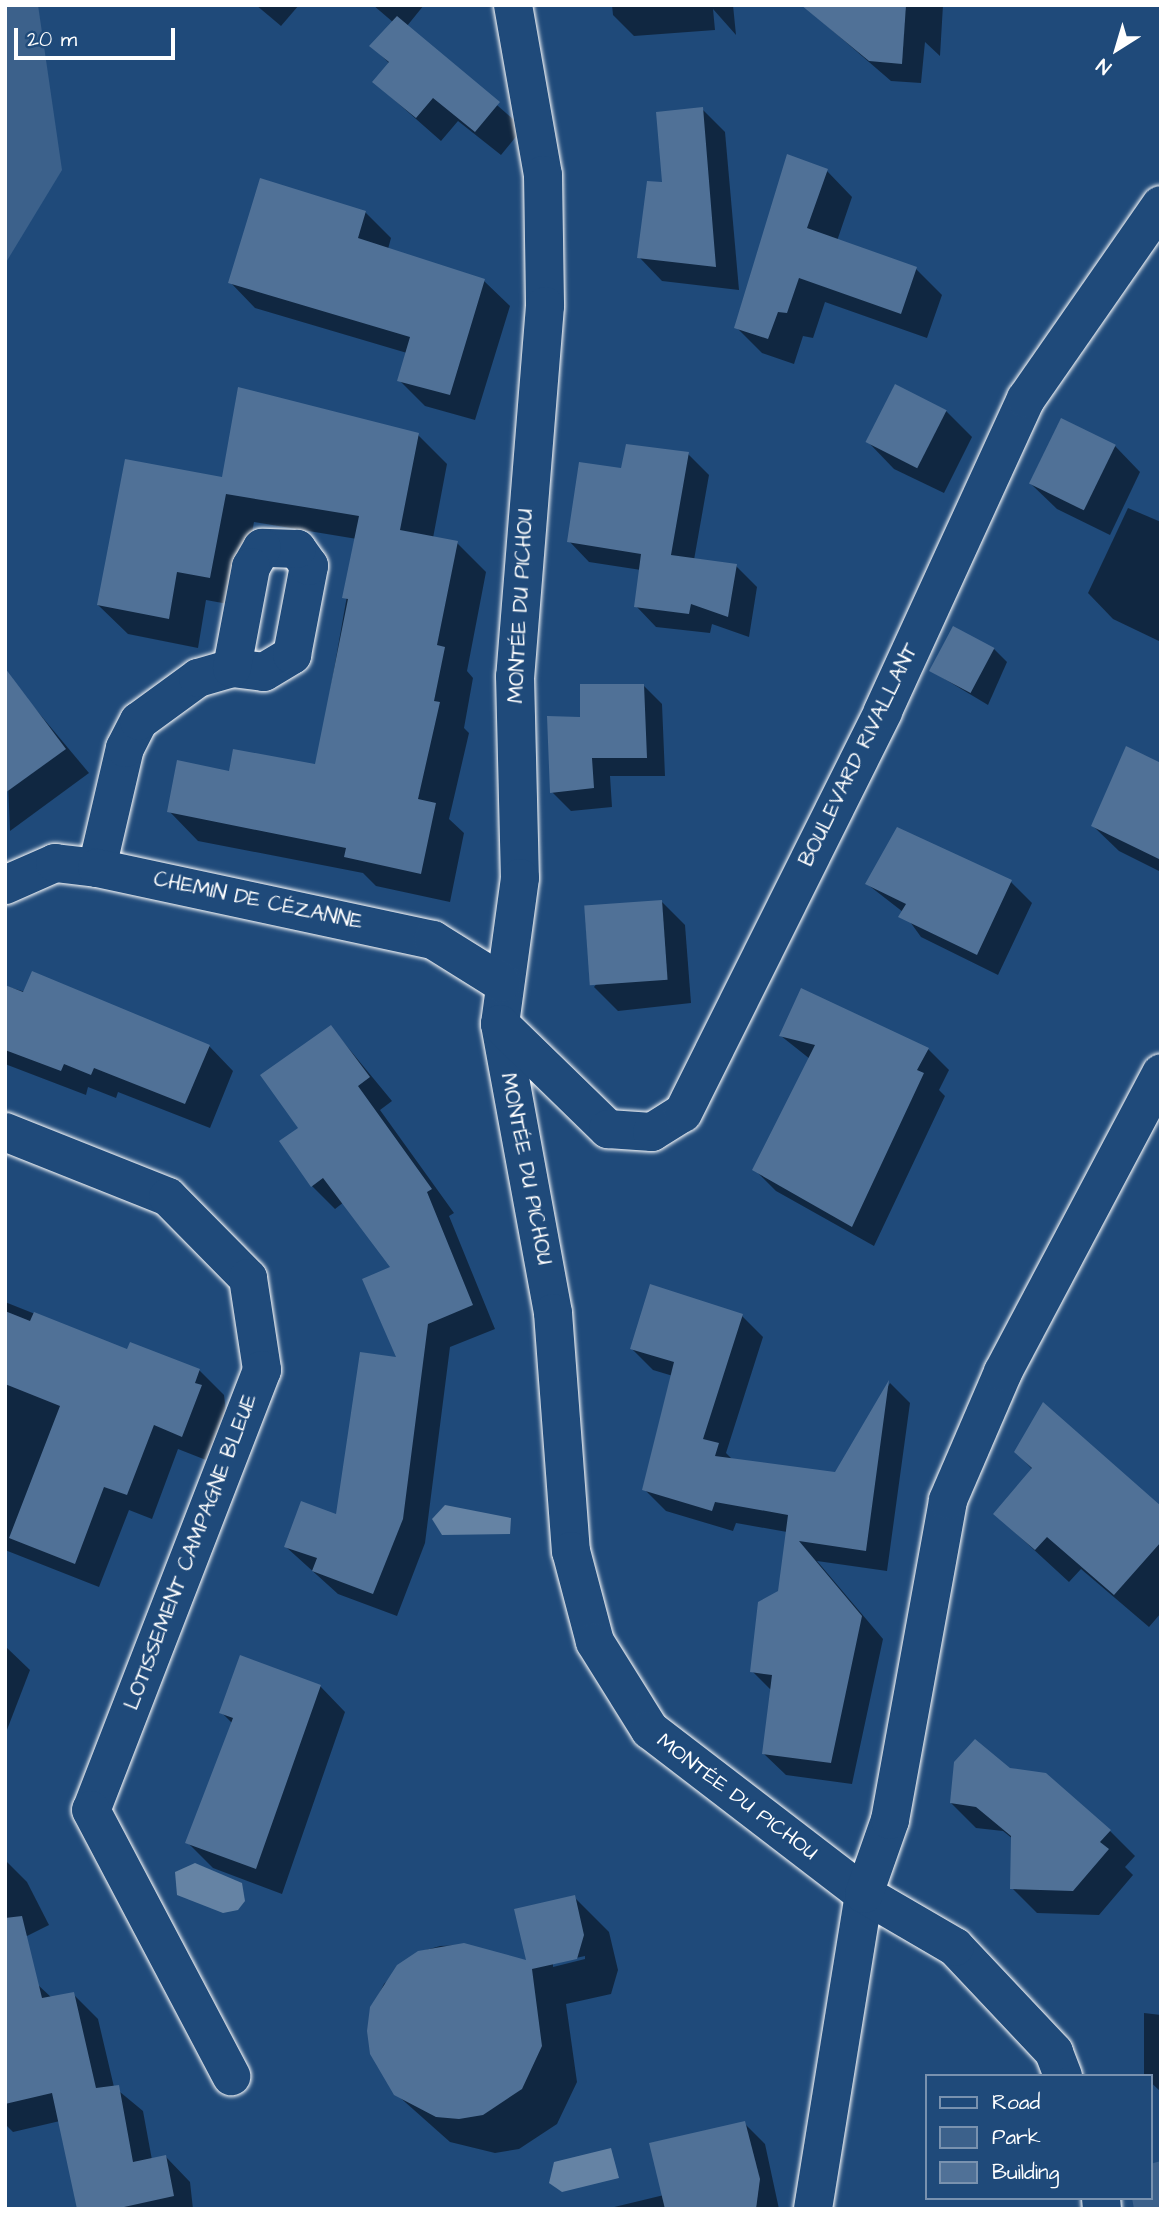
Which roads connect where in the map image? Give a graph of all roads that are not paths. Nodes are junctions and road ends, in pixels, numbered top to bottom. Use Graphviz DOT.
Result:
graph roads {
  1 [pos="513,5"];
  2 [pos="1161,205"];
  3 [pos="232,668"];
  4 [pos="97,868"];
  5 [pos="5,886"];
  6 [pos="502,983"];
  7 [pos="500,1024"];
  8 [pos="1161,1073"];
  9 [pos="5,1132"];
  10 [pos="864,1894"];
  11 [pos="1062,2074"];
  12 [pos="231,2076"];
  13 [pos="813,2209"];
  1 -- 6 [label="street, MONTÉE DU PICHOU"];
  2 -- 7 [label="street, BOULEVARD RIVALLANT"];
  3 -- 4 [label="street"];
  4 -- 5 [label="street, CHEMIN DE CÉZANNE"];
  4 -- 6 [label="street, CHEMIN DE CÉZANNE"];
  6 -- 7 [label="street, MONTÉE DU PICHOU"];
  7 -- 10 [label="street, MONTÉE DU PICHOU"];
  8 -- 10 [label="street"];
  9 -- 12 [label="street, LOTISSEMENT CAMPAGNE BLEUE"];
  10 -- 11 [label="street, MONTÉE DU PICHOU"];
  10 -- 13 [label="street"];
}
